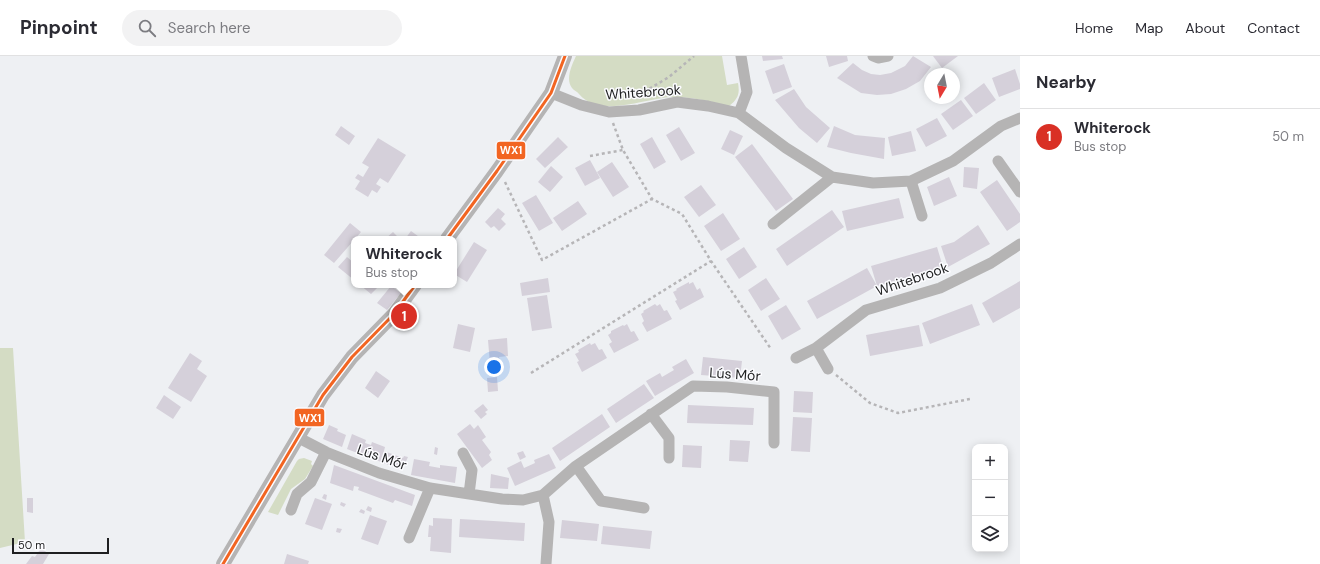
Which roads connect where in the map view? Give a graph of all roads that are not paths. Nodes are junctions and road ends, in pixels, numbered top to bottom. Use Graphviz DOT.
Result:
graph roads {
  1 [pos="565,56"];
  2 [pos="741,56"];
  3 [pos="873,56"];
  4 [pos="888,56"];
  5 [pos="551,93"];
  6 [pos="739,113"];
  7 [pos="1020,118"];
  8 [pos="998,161"];
  9 [pos="832,177"];
  10 [pos="911,181"];
  11 [pos="1020,192"];
  12 [pos="922,216"];
  13 [pos="773,224"];
  14 [pos="449,236"];
  15 [pos="1020,244"];
  16 [pos="413,288"];
  17 [pos="816,348"];
  18 [pos="796,358"];
  19 [pos="828,368"];
  20 [pos="651,414"];
  21 [pos="297,437"];
  22 [pos="774,443"];
  23 [pos="326,452"];
  24 [pos="463,453"];
  25 [pos="669,458"];
  26 [pos="576,466"];
  27 [pos="430,488"];
  28 [pos="469,494"];
  29 [pos="543,495"];
  30 [pos="644,508"];
  31 [pos="290,510"];
  32 [pos="409,538"];
  33 [pos="223,564"];
  34 [pos="546,564"];
  1 -- 5 [label="street"];
  2 -- 6 [label="street"];
  3 -- 4 [label="street"];
  5 -- 6 [label="street, Whitebrook"];
  5 -- 14 [label="street"];
  6 -- 9 [label="street, Whitebrook"];
  7 -- 10 [label="street, Whitebrook"];
  8 -- 11 [label="street"];
  9 -- 10 [label="street, Whitebrook"];
  9 -- 13 [label="street"];
  10 -- 12 [label="street"];
  15 -- 17 [label="street, Whitebrook"];
  16 -- 21 [label="street"];
  17 -- 18 [label="street, Whitebrook"];
  17 -- 19 [label="street"];
  20 -- 22 [label="street, Lús Mór"];
  20 -- 25 [label="street"];
  20 -- 26 [label="street, Lús Mór"];
  21 -- 23 [label="street, Lús Mór"];
  21 -- 33 [label="street"];
  23 -- 27 [label="street, Lús Mór"];
  23 -- 31 [label="street"];
  24 -- 28 [label="street"];
  26 -- 29 [label="street, Lús Mór"];
  26 -- 30 [label="street"];
  27 -- 28 [label="street, Lús Mór"];
  27 -- 32 [label="street"];
  28 -- 29 [label="street, Lús Mór"];
  29 -- 34 [label="street"];
}
